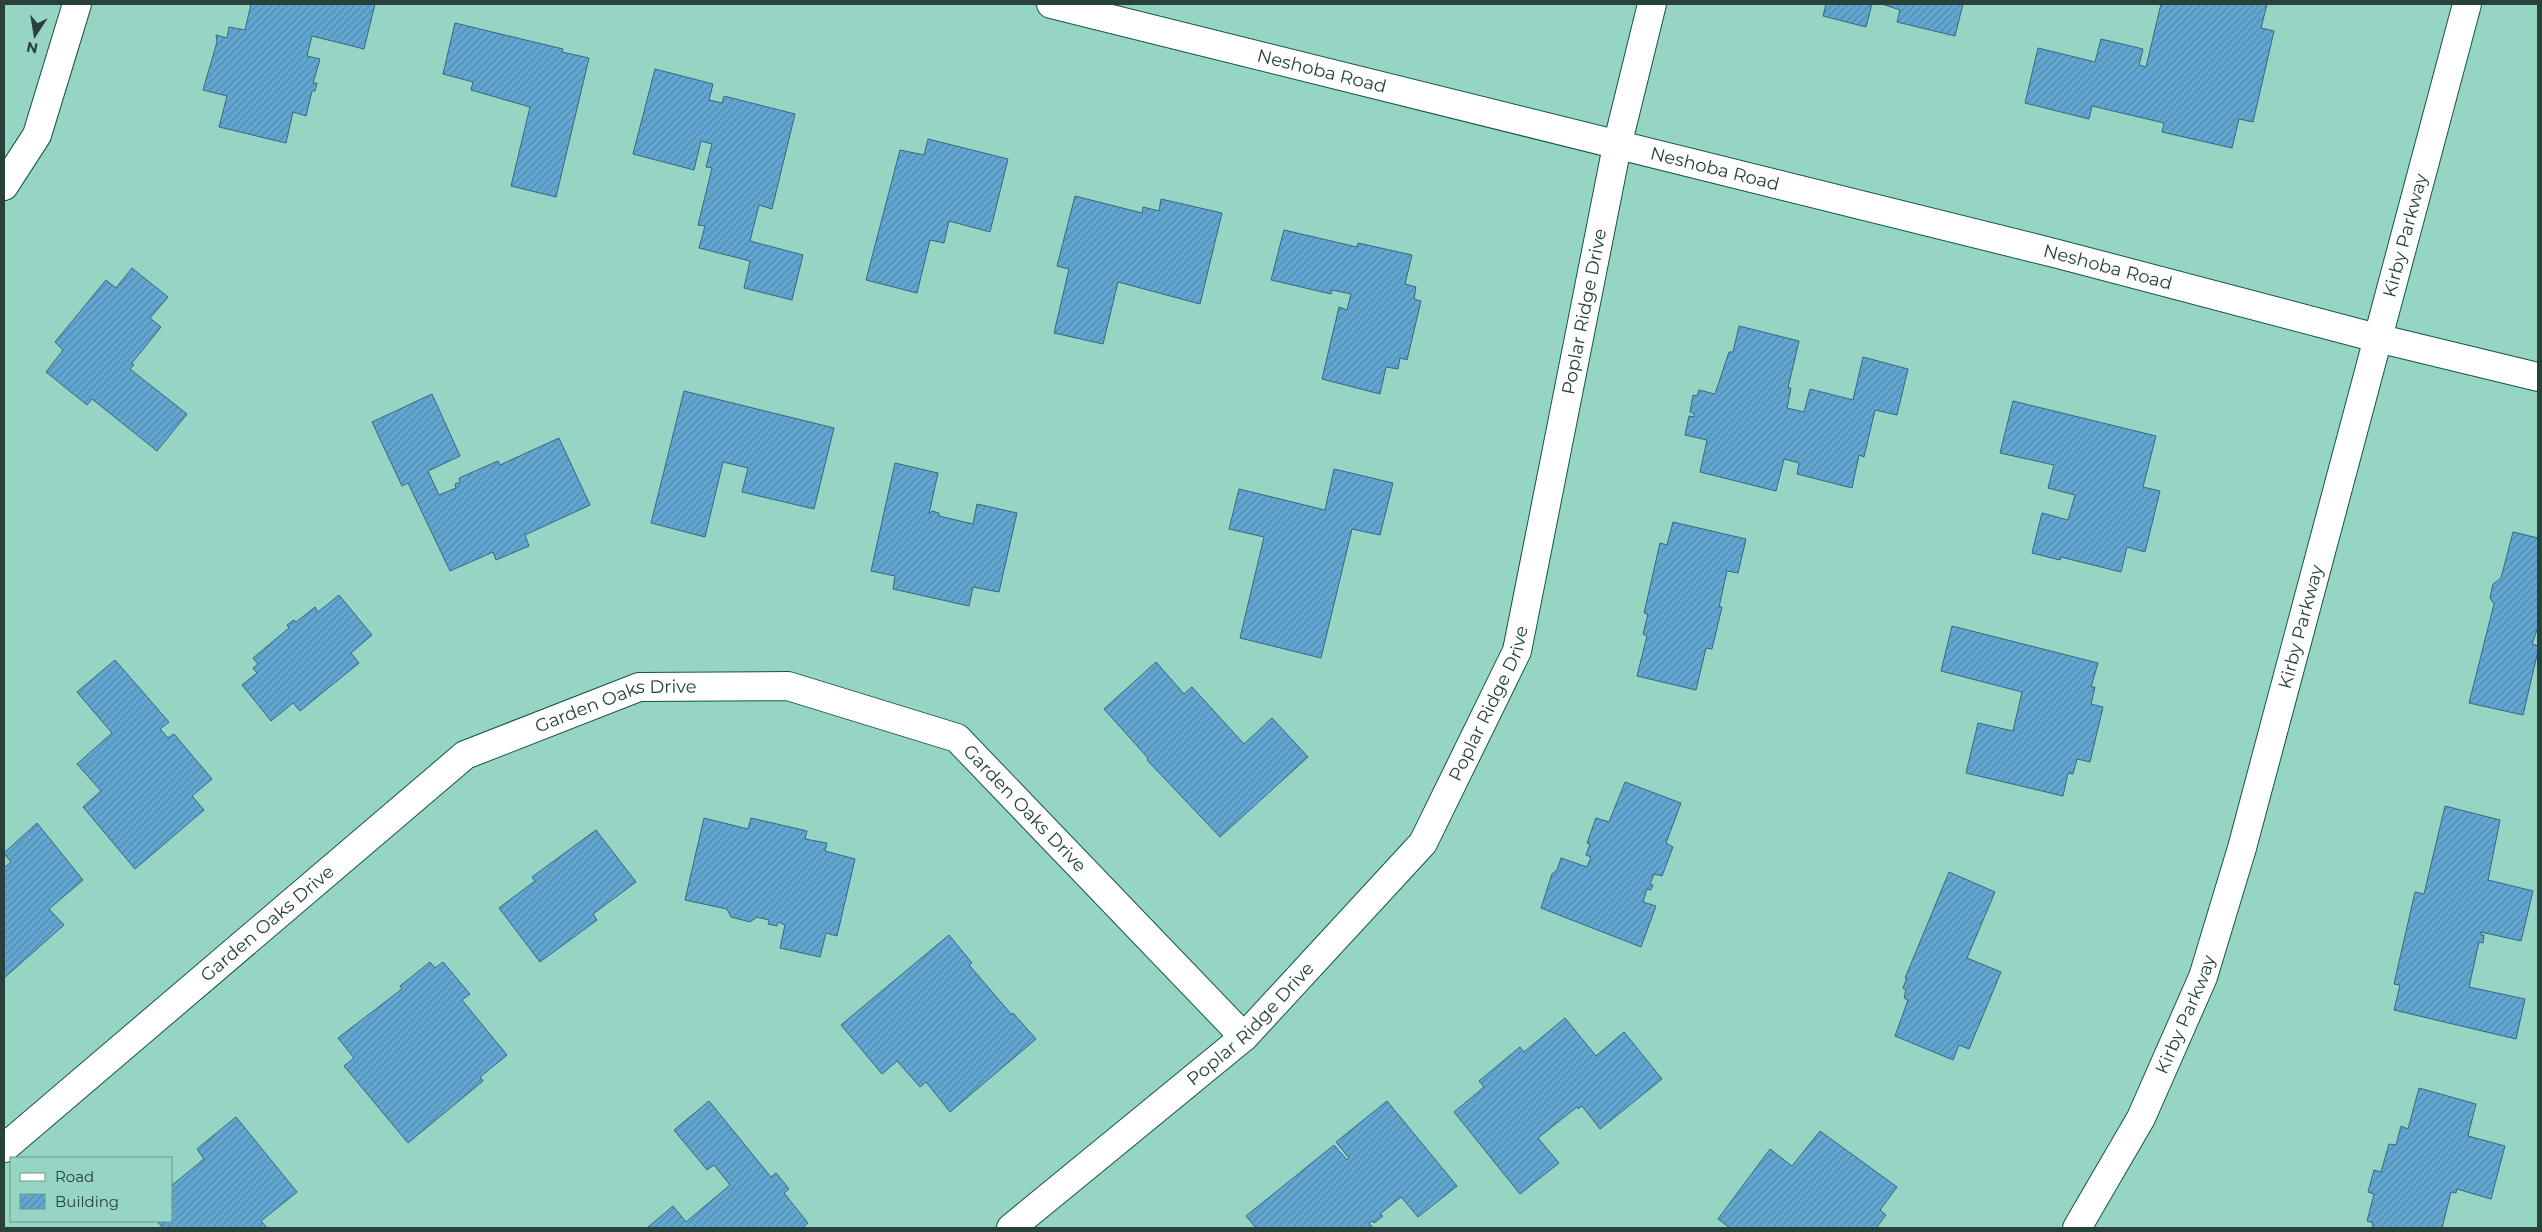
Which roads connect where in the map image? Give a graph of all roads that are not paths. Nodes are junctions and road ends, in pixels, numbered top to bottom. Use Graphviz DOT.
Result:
graph roads {
  1 [pos="77,4"];
  2 [pos="1051,4"];
  3 [pos="1652,4"];
  4 [pos="2467,4"];
  5 [pos="1617,146"];
  6 [pos="4,186"];
  7 [pos="2377,338"];
  8 [pos="2538,377"];
  9 [pos="1244,1037"];
  10 [pos="4,1148"];
  11 [pos="1011,1228"];
  12 [pos="2077,1228"];
  1 -- 6 [label="street"];
  2 -- 5 [label="street, Neshoba Road"];
  3 -- 5 [label="street, Poplar Ridge Drive"];
  4 -- 7 [label="street, Kirby Parkway"];
  5 -- 7 [label="street, Neshoba Road"];
  5 -- 9 [label="street, Poplar Ridge Drive"];
  7 -- 8 [label="street, Neshoba Road"];
  7 -- 12 [label="street, Kirby Parkway"];
  9 -- 10 [label="street, Garden Oaks Drive"];
  9 -- 11 [label="street, Poplar Ridge Drive"];
}
